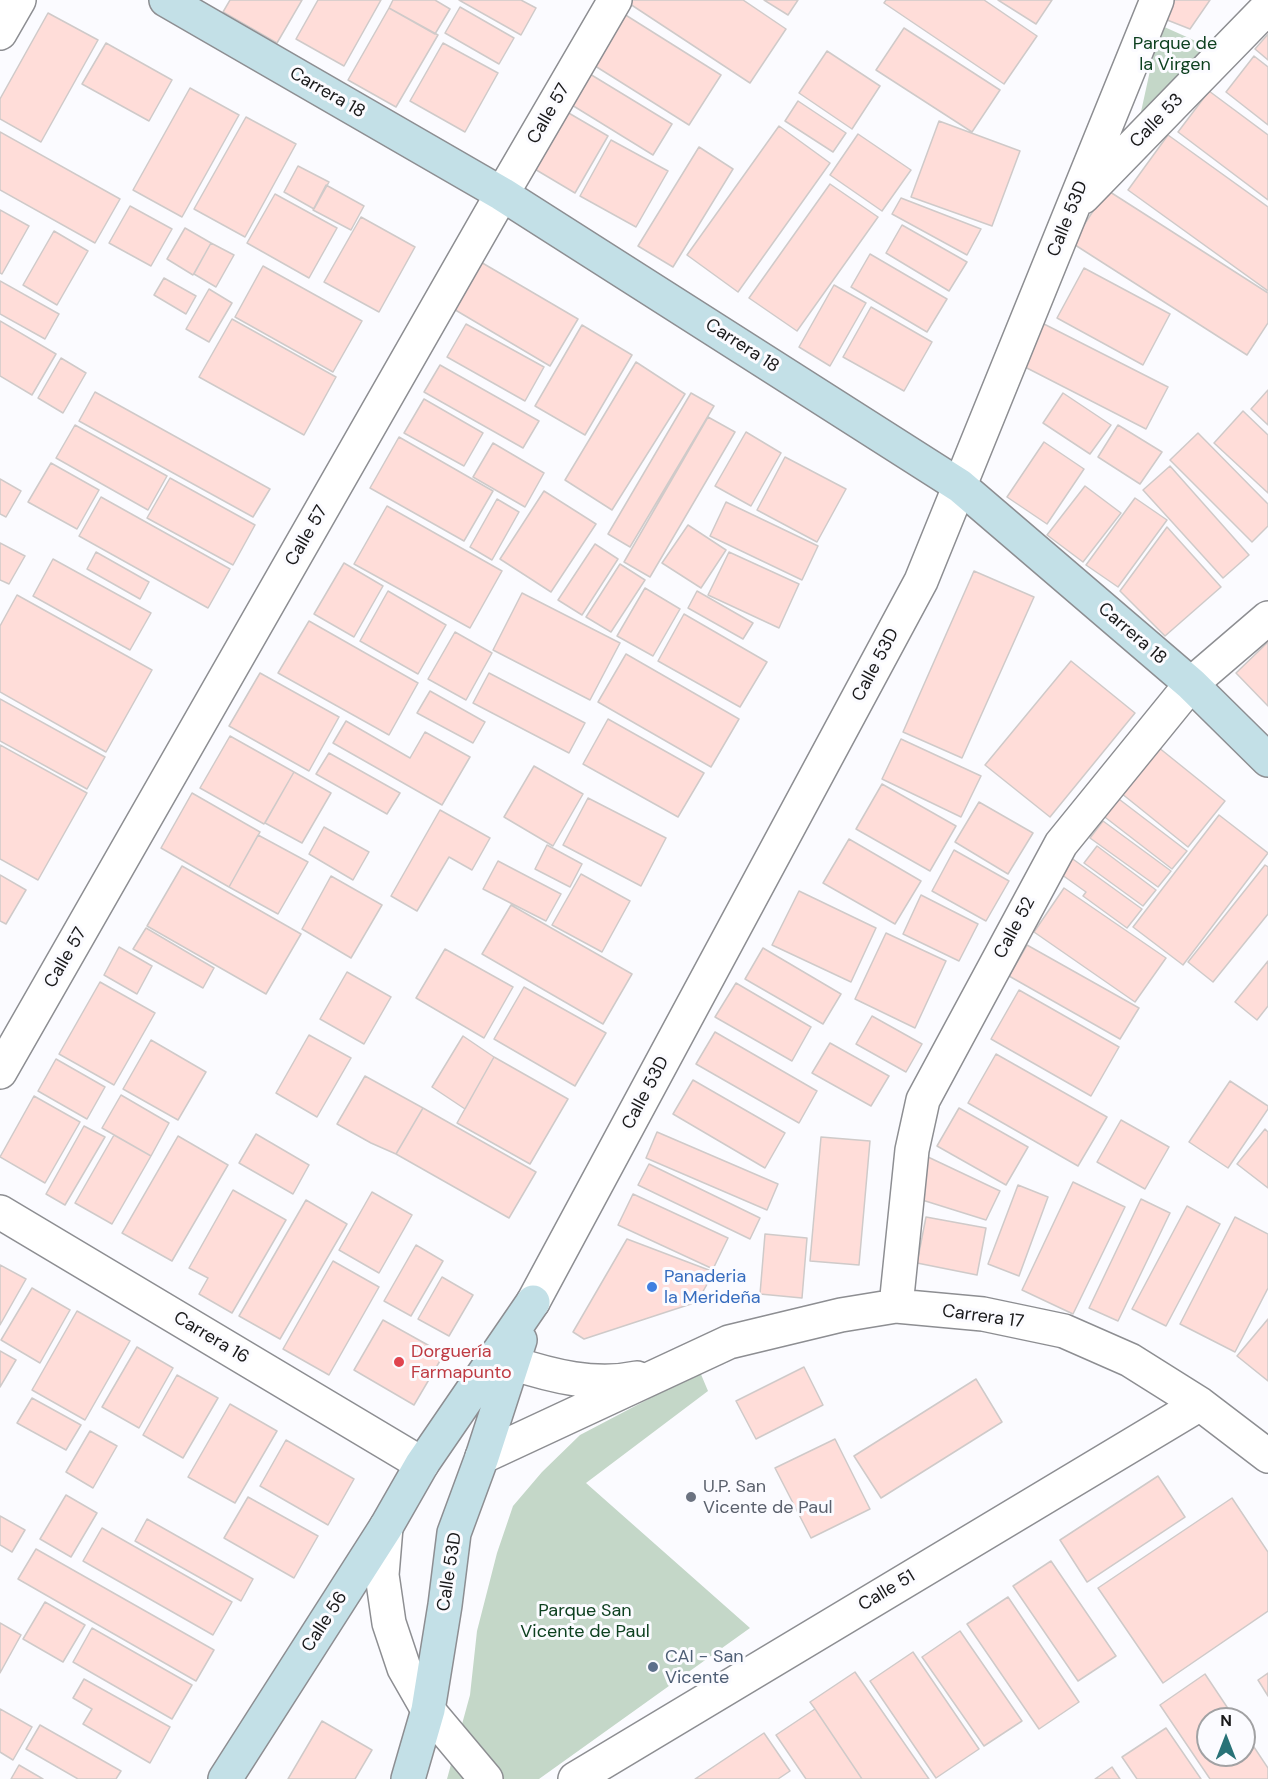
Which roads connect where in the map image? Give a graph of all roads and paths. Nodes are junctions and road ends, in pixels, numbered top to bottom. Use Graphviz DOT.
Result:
graph roads {
  1 [pos="19,0"];
  2 [pos="166,0"];
  3 [pos="615,0"];
  4 [pos="1157,0"];
  5 [pos="1268,7"];
  6 [pos="0,33"];
  7 [pos="502,194"];
  8 [pos="1072,209"];
  9 [pos="960,486"];
  10 [pos="1268,618"];
  11 [pos="1191,684"];
  12 [pos="1268,760"];
  13 [pos="0,1072"];
  14 [pos="0,1212"];
  15 [pos="533,1302"];
  16 [pos="896,1306"];
  17 [pos="512,1363"];
  18 [pos="671,1371"];
  19 [pos="1200,1404"];
  20 [pos="1268,1456"];
  21 [pos="482,1457"];
  22 [pos="422,1464"];
  23 [pos="386,1527"];
  24 [pos="428,1710"];
  25 [pos="225,1779"];
  26 [pos="408,1779"];
  27 [pos="486,1779"];
  28 [pos="575,1779"];
  1 -- 6 [label="street"];
  2 -- 7 [label="street, Carrera 18"];
  3 -- 7 [label="street, Calle 57"];
  4 -- 8 [label="street, Calle 53D"];
  5 -- 8 [label="street, Calle 53"];
  7 -- 9 [label="street, Carrera 18"];
  7 -- 13 [label="street, Calle 57"];
  8 -- 9 [label="street, Calle 53D"];
  9 -- 11 [label="street, Carrera 18"];
  9 -- 15 [label="street, Calle 53D"];
  10 -- 11 [label="street, Calle 52"];
  11 -- 12 [label="street, Carrera 18"];
  11 -- 16 [label="street, Calle 52"];
  14 -- 22 [label="street, Carrera 16"];
  15 -- 17 [label="street, Calle 53D"];
  15 -- 22 [label="street, Calle 53D"];
  16 -- 18 [label="street, Carrera 17"];
  16 -- 19 [label="street, Carrera 17"];
  17 -- 18 [label="street, Carrera 17"];
  17 -- 21 [label="street, Calle 53D"];
  18 -- 21 [label="street, Carrera 17"];
  19 -- 20 [label="street, Carrera 17"];
  19 -- 28 [label="street, Calle 51"];
  21 -- 24 [label="street, Calle 53D"];
  22 -- 23 [label="street, Calle 56"];
  23 -- 24 [label="street"];
  23 -- 25 [label="street, Calle 56"];
  24 -- 26 [label="street, Calle 53D"];
  24 -- 27 [label="street"];
}
